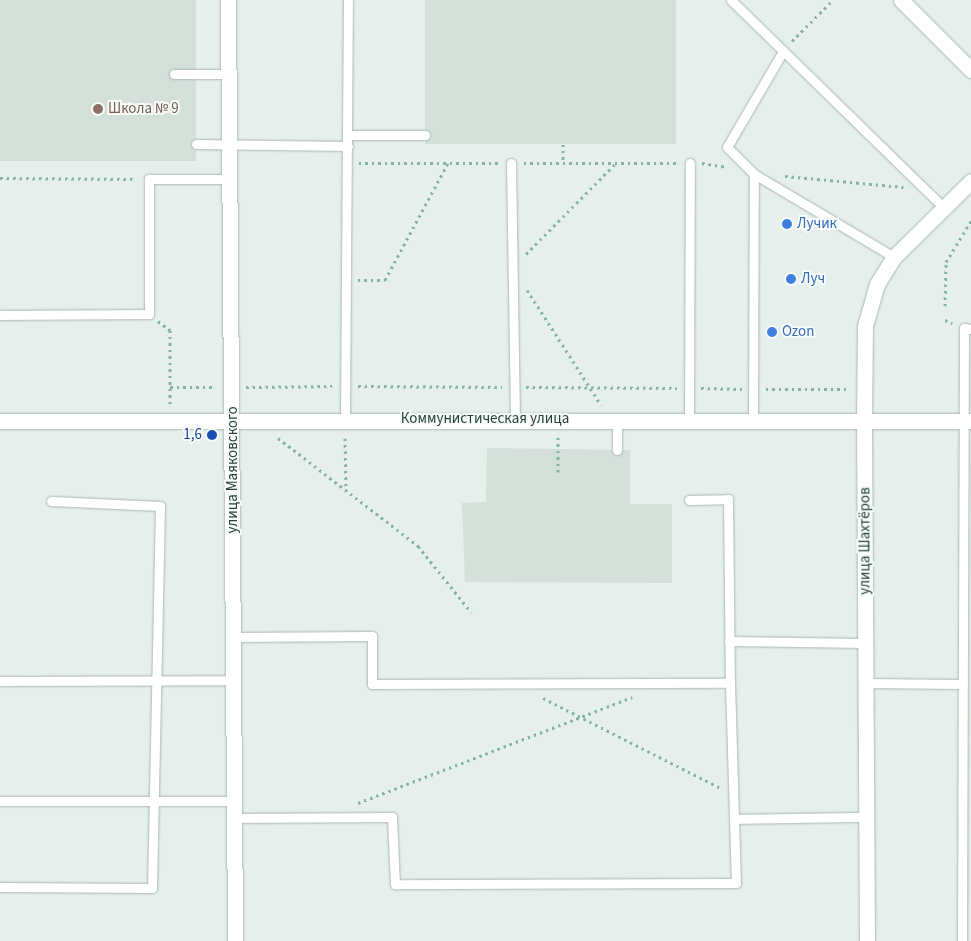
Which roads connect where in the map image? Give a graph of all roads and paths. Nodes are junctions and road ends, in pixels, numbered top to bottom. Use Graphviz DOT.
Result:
graph roads {
  1 [pos="228,0"];
  2 [pos="348,0"];
  3 [pos="731,0"];
  4 [pos="832,0"];
  5 [pos="901,0"];
  6 [pos="783,51"];
  7 [pos="971,70"];
  8 [pos="174,74"];
  9 [pos="229,74"];
  10 [pos="348,135"];
  11 [pos="425,135"];
  12 [pos="196,144"];
  13 [pos="229,144"];
  14 [pos="563,144"];
  15 [pos="348,146"];
  16 [pos="348,163"];
  17 [pos="448,163"];
  18 [pos="511,163"];
  19 [pos="563,163"];
  20 [pos="616,163"];
  21 [pos="690,163"];
  22 [pos="754,174"];
  23 [pos="782,176"];
  24 [pos="0,178"];
  25 [pos="149,179"];
  26 [pos="229,179"];
  27 [pos="970,185"];
  28 [pos="924,188"];
  29 [pos="944,208"];
  30 [pos="971,221"];
  31 [pos="894,257"];
  32 [pos="512,267"];
  33 [pos="347,280"];
  34 [pos="945,306"];
  35 [pos="149,314"];
  36 [pos="0,315"];
  37 [pos="971,329"];
  38 [pos="345,419"];
  39 [pos="515,419"];
  40 [pos="170,420"];
  41 [pos="234,420"];
  42 [pos="558,420"];
  43 [pos="614,420"];
  44 [pos="689,420"];
  45 [pos="753,420"];
  46 [pos="0,421"];
  47 [pos="864,421"];
  48 [pos="967,421"];
  49 [pos="274,436"];
  50 [pos="618,450"];
  51 [pos="558,472"];
  52 [pos="346,492"];
  53 [pos="689,500"];
  54 [pos="52,502"];
  55 [pos="471,612"];
  56 [pos="233,637"];
  57 [pos="729,641"];
  58 [pos="865,643"];
  59 [pos="233,680"];
  60 [pos="0,681"];
  61 [pos="156,681"];
  62 [pos="730,683"];
  63 [pos="866,683"];
  64 [pos="515,684"];
  65 [pos="963,684"];
  66 [pos="636,695"];
  67 [pos="584,719"];
  68 [pos="733,795"];
  69 [pos="0,801"];
  70 [pos="154,801"];
  71 [pos="234,801"];
  72 [pos="355,804"];
  73 [pos="234,818"];
  74 [pos="866,818"];
  75 [pos="734,819"];
  76 [pos="966,875"];
  77 [pos="0,887"];
  78 [pos="236,941"];
  79 [pos="867,941"];
  80 [pos="962,941"];
  1 -- 9 [label="street, улица Маяковского"];
  2 -- 10 [label="lane"];
  3 -- 6 [label="lane"];
  4 -- 6 [label="path"];
  5 -- 7 [label="street"];
  6 -- 22 [label="lane"];
  6 -- 28 [label="lane"];
  8 -- 9 [label="lane"];
  9 -- 13 [label="street, улица Маяковского"];
  10 -- 11 [label="lane"];
  10 -- 15 [label="lane"];
  12 -- 13 [label="lane"];
  13 -- 15 [label="lane"];
  13 -- 26 [label="street, улица Маяковского"];
  14 -- 19 [label="path"];
  15 -- 16 [label="lane"];
  16 -- 17 [label="path"];
  16 -- 33 [label="lane"];
  17 -- 18 [label="path"];
  17 -- 33 [label="path"];
  18 -- 19 [label="path"];
  18 -- 32 [label="lane"];
  19 -- 20 [label="path"];
  20 -- 21 [label="path"];
  20 -- 32 [label="path"];
  21 -- 22 [label="path"];
  21 -- 44 [label="lane"];
  22 -- 31 [label="lane"];
  22 -- 45 [label="lane"];
  23 -- 28 [label="path"];
  24 -- 25 [label="path"];
  25 -- 26 [label="lane"];
  25 -- 35 [label="lane"];
  26 -- 41 [label="street, улица Маяковского"];
  27 -- 29 [label="street, улица Шахтёров"];
  28 -- 29 [label="lane"];
  29 -- 31 [label="street, улица Шахтёров"];
  30 -- 34 [label="path"];
  31 -- 47 [label="street, улица Шахтёров"];
  32 -- 39 [label="lane"];
  32 -- 43 [label="path"];
  33 -- 38 [label="lane"];
  35 -- 36 [label="lane"];
  35 -- 40 [label="path"];
  37 -- 48 [label="lane"];
  38 -- 39 [label="street, Коммунистическая улица"];
  38 -- 41 [label="street, Коммунистическая улица"];
  38 -- 52 [label="path"];
  39 -- 42 [label="street, Коммунистическая улица"];
  40 -- 41 [label="street, Коммунистическая улица"];
  40 -- 46 [label="street, Коммунистическая улица"];
  41 -- 56 [label="street, улица Маяковского"];
  42 -- 43 [label="street, Коммунистическая улица"];
  42 -- 51 [label="path"];
  43 -- 44 [label="street, Коммунистическая улица"];
  43 -- 50 [label="lane"];
  44 -- 45 [label="street, Коммунистическая улица"];
  45 -- 47 [label="street, Коммунистическая улица"];
  47 -- 48 [label="street, Коммунистическая улица"];
  47 -- 58 [label="street, улица Шахтёров"];
  48 -- 65 [label="lane"];
  49 -- 52 [label="path"];
  52 -- 55 [label="path"];
  53 -- 57 [label="lane"];
  54 -- 61 [label="lane"];
  56 -- 59 [label="street, улица Маяковского"];
  56 -- 64 [label="lane"];
  57 -- 58 [label="lane"];
  57 -- 62 [label="lane"];
  58 -- 63 [label="street, улица Шахтёров"];
  59 -- 61 [label="lane"];
  59 -- 71 [label="street, улица Маяковского"];
  60 -- 61 [label="lane"];
  61 -- 70 [label="lane"];
  62 -- 64 [label="lane"];
  62 -- 68 [label="lane"];
  63 -- 65 [label="lane"];
  63 -- 74 [label="street, улица Шахтёров"];
  64 -- 67 [label="path"];
  65 -- 76 [label="lane"];
  66 -- 67 [label="path"];
  67 -- 68 [label="path"];
  67 -- 72 [label="path"];
  68 -- 75 [label="lane"];
  69 -- 70 [label="lane"];
  70 -- 71 [label="lane"];
  70 -- 77 [label="lane"];
  71 -- 73 [label="street, улица Маяковского"];
  73 -- 75 [label="lane"];
  73 -- 78 [label="street, улица Маяковского"];
  74 -- 75 [label="lane"];
  74 -- 79 [label="street, улица Шахтёров"];
  76 -- 80 [label="lane"];
}
